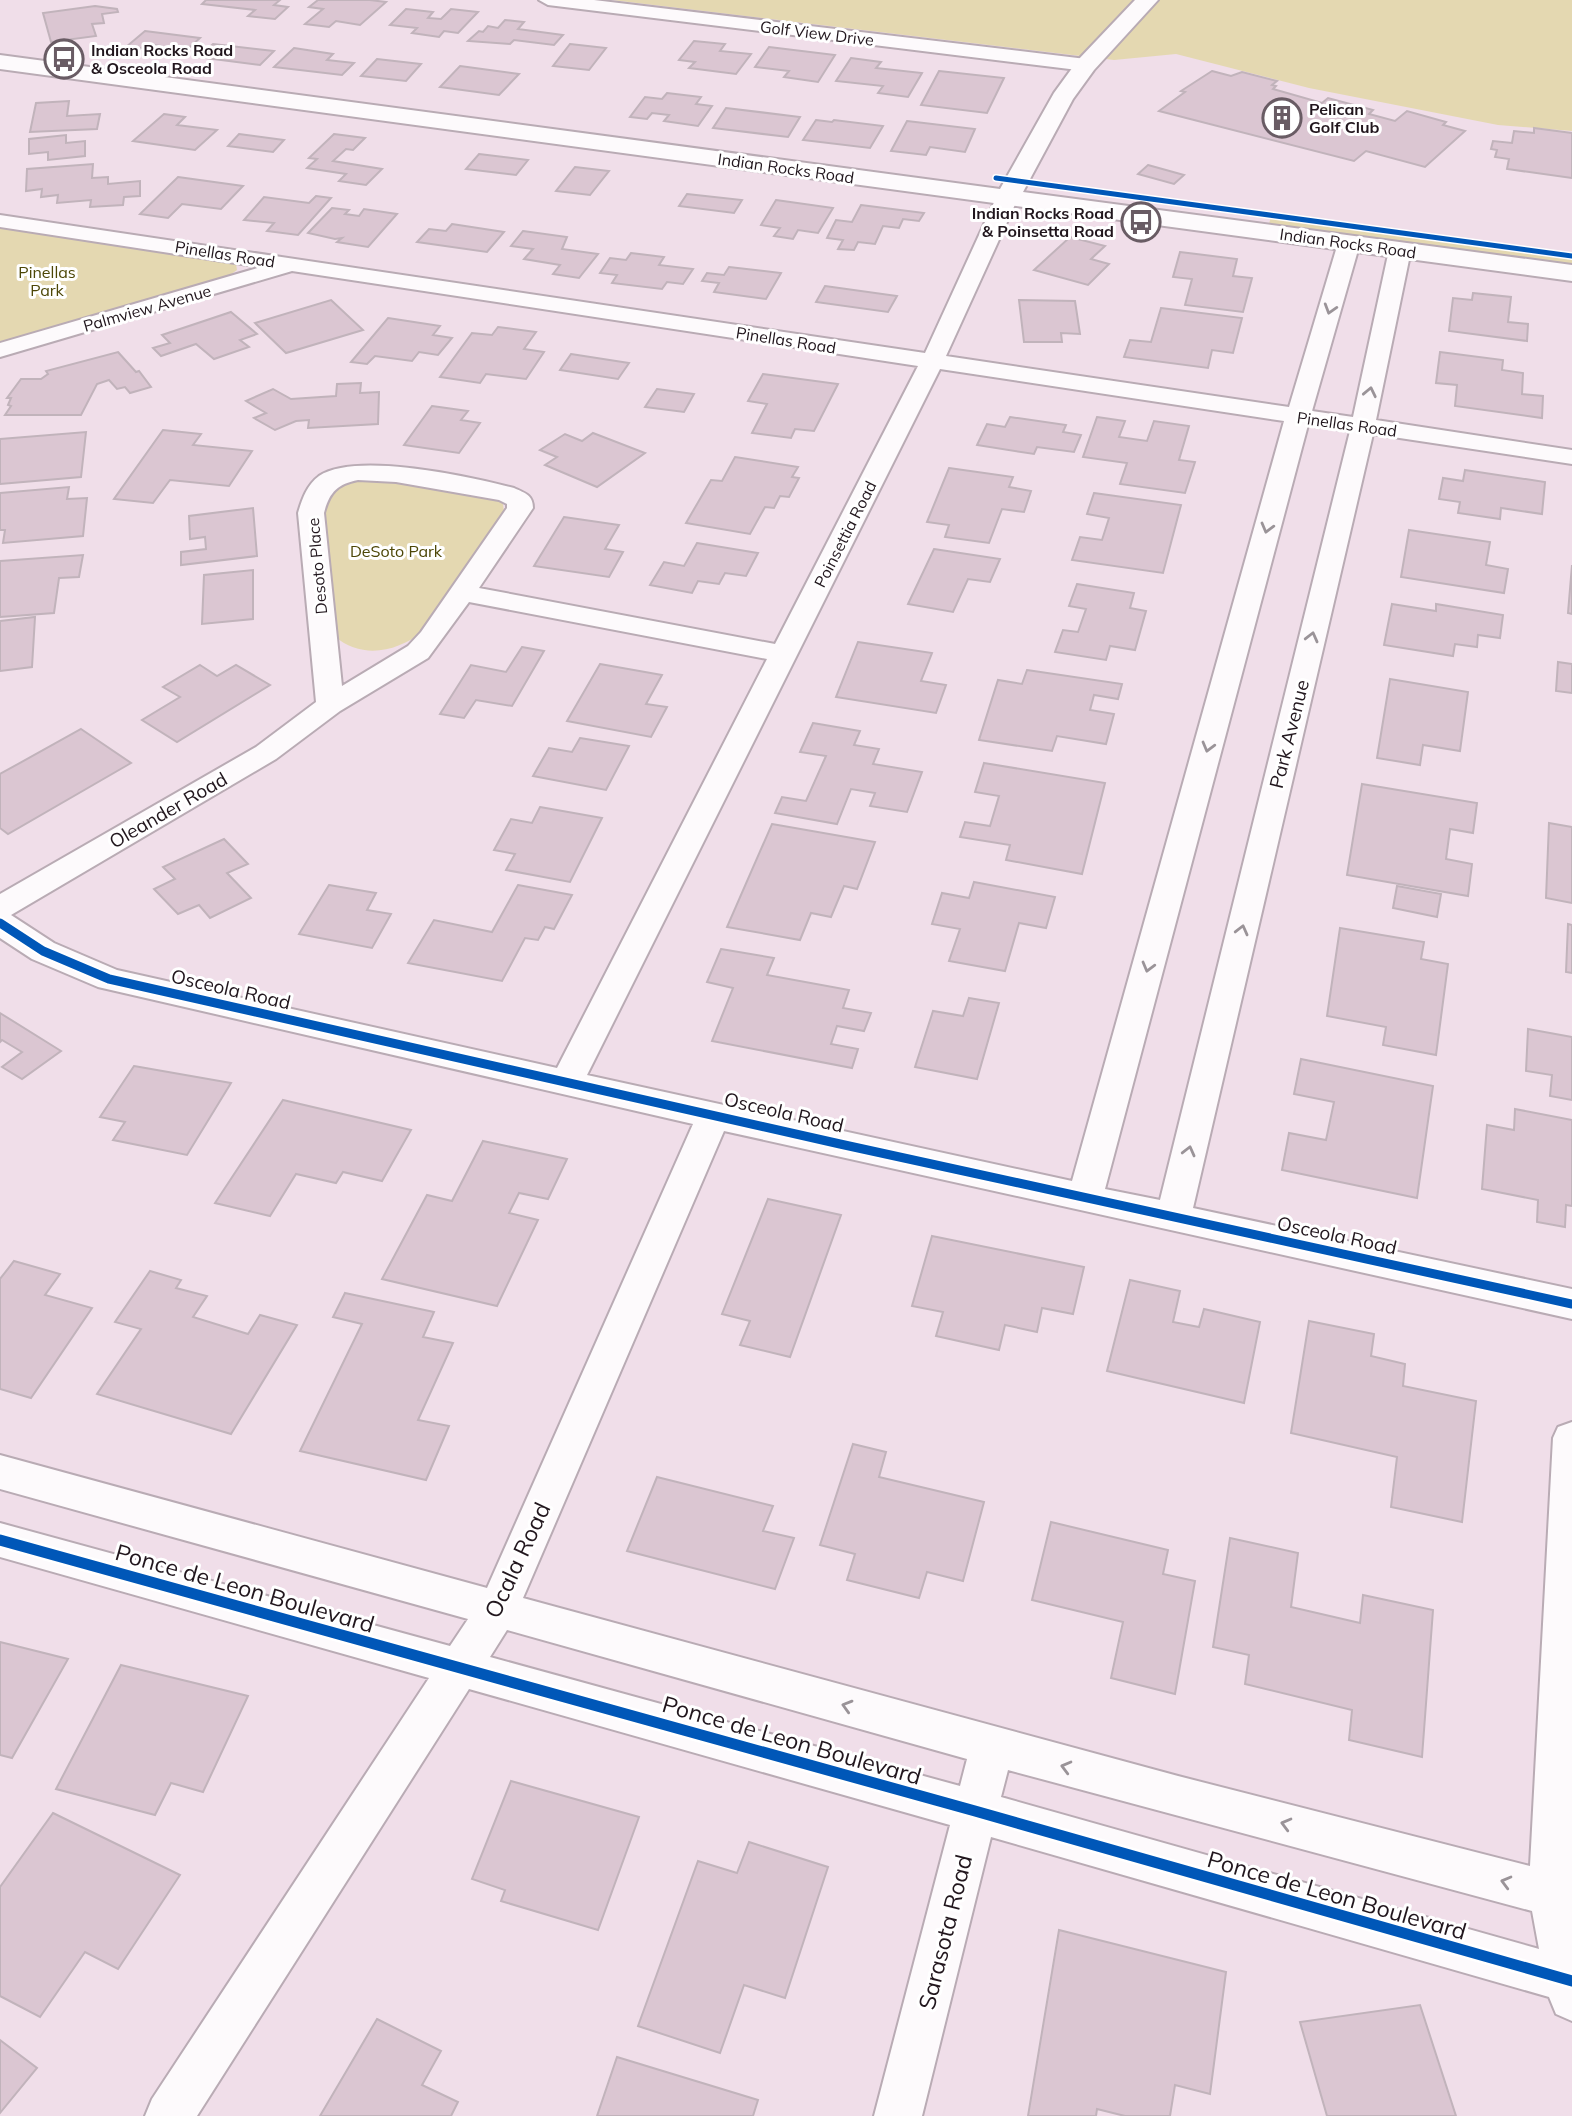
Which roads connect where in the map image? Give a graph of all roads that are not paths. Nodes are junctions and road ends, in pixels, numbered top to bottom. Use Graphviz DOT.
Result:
graph roads {
  1 [pos="548,0"];
  2 [pos="1147,0"];
  3 [pos="0,62"];
  4 [pos="1086,65"];
  5 [pos="1007,198"];
  6 [pos="0,221"];
  7 [pos="1349,243"];
  8 [pos="1400,250"];
  9 [pos="293,265"];
  10 [pos="1572,273"];
  11 [pos="0,351"];
  12 [pos="932,362"];
  13 [pos="1298,416"];
  14 [pos="1363,426"];
  15 [pos="1572,457"];
  16 [pos="463,593"];
  17 [pos="783,654"];
  18 [pos="330,705"];
  19 [pos="0,908"];
  20 [pos="0,923"];
  21 [pos="566,1084"];
  22 [pos="714,1114"];
  23 [pos="1085,1198"];
  24 [pos="1173,1217"];
  25 [pos="1572,1304"];
  26 [pos="1572,1438"];
  27 [pos="0,1472"];
  28 [pos="0,1540"];
  29 [pos="499,1607"];
  30 [pos="459,1668"];
  31 [pos="992,1747"];
  32 [pos="975,1811"];
  33 [pos="1562,1897"];
  34 [pos="1571,1987"];
  35 [pos="169,2116"];
  36 [pos="898,2116"];
  1 -- 4 [label="street, Golf View Drive"];
  2 -- 4 [label="street, Poinsettia Road"];
  3 -- 5 [label="street, Indian Rocks Road"];
  4 -- 5 [label="street, Poinsettia Road"];
  5 -- 7 [label="street, Indian Rocks Road"];
  5 -- 12 [label="street, Poinsettia Road"];
  6 -- 9 [label="street, Pinellas Road"];
  7 -- 8 [label="street, Indian Rocks Road"];
  7 -- 13 [label="street, one-way"];
  8 -- 10 [label="street, Indian Rocks Road"];
  14 -- 8 [label="street, Park Avenue, one-way"];
  9 -- 11 [label="street, Palmview Avenue"];
  9 -- 12 [label="street, Pinellas Road"];
  12 -- 13 [label="street, Pinellas Road"];
  12 -- 17 [label="street, Poinsettia Road"];
  13 -- 14 [label="street, Pinellas Road"];
  13 -- 23 [label="street, one-way"];
  14 -- 15 [label="street, Pinellas Road"];
  24 -- 14 [label="street, Park Avenue, one-way"];
  16 -- 17 [label="street"];
  16 -- 18 [label="street, Desoto Place"];
  16 -- 18 [label="street, Desoto Place"];
  17 -- 21 [label="street, Poinsettia Road"];
  18 -- 19 [label="street, Oleander Road"];
  20 -- 21 [label="street, Osceola Road"];
  21 -- 22 [label="street, Osceola Road"];
  22 -- 23 [label="street, Osceola Road"];
  22 -- 29 [label="street, Ocala Road"];
  23 -- 24 [label="street, Osceola Road"];
  24 -- 25 [label="street, Osceola Road"];
  26 -- 33 [label="street"];
  27 -- 29 [label="street"];
  28 -- 30 [label="street, Ponce de Leon Boulevard"];
  29 -- 30 [label="street, Ocala Road"];
  31 -- 29 [label="street, one-way"];
  30 -- 32 [label="street, Ponce de Leon Boulevard"];
  30 -- 35 [label="street, Ocala Road"];
  31 -- 32 [label="street, Sarasota Road"];
  33 -- 31 [label="street, one-way"];
  32 -- 34 [label="street, Ponce de Leon Boulevard"];
  32 -- 36 [label="street, Sarasota Road"];
  33 -- 34 [label="street"];
}
